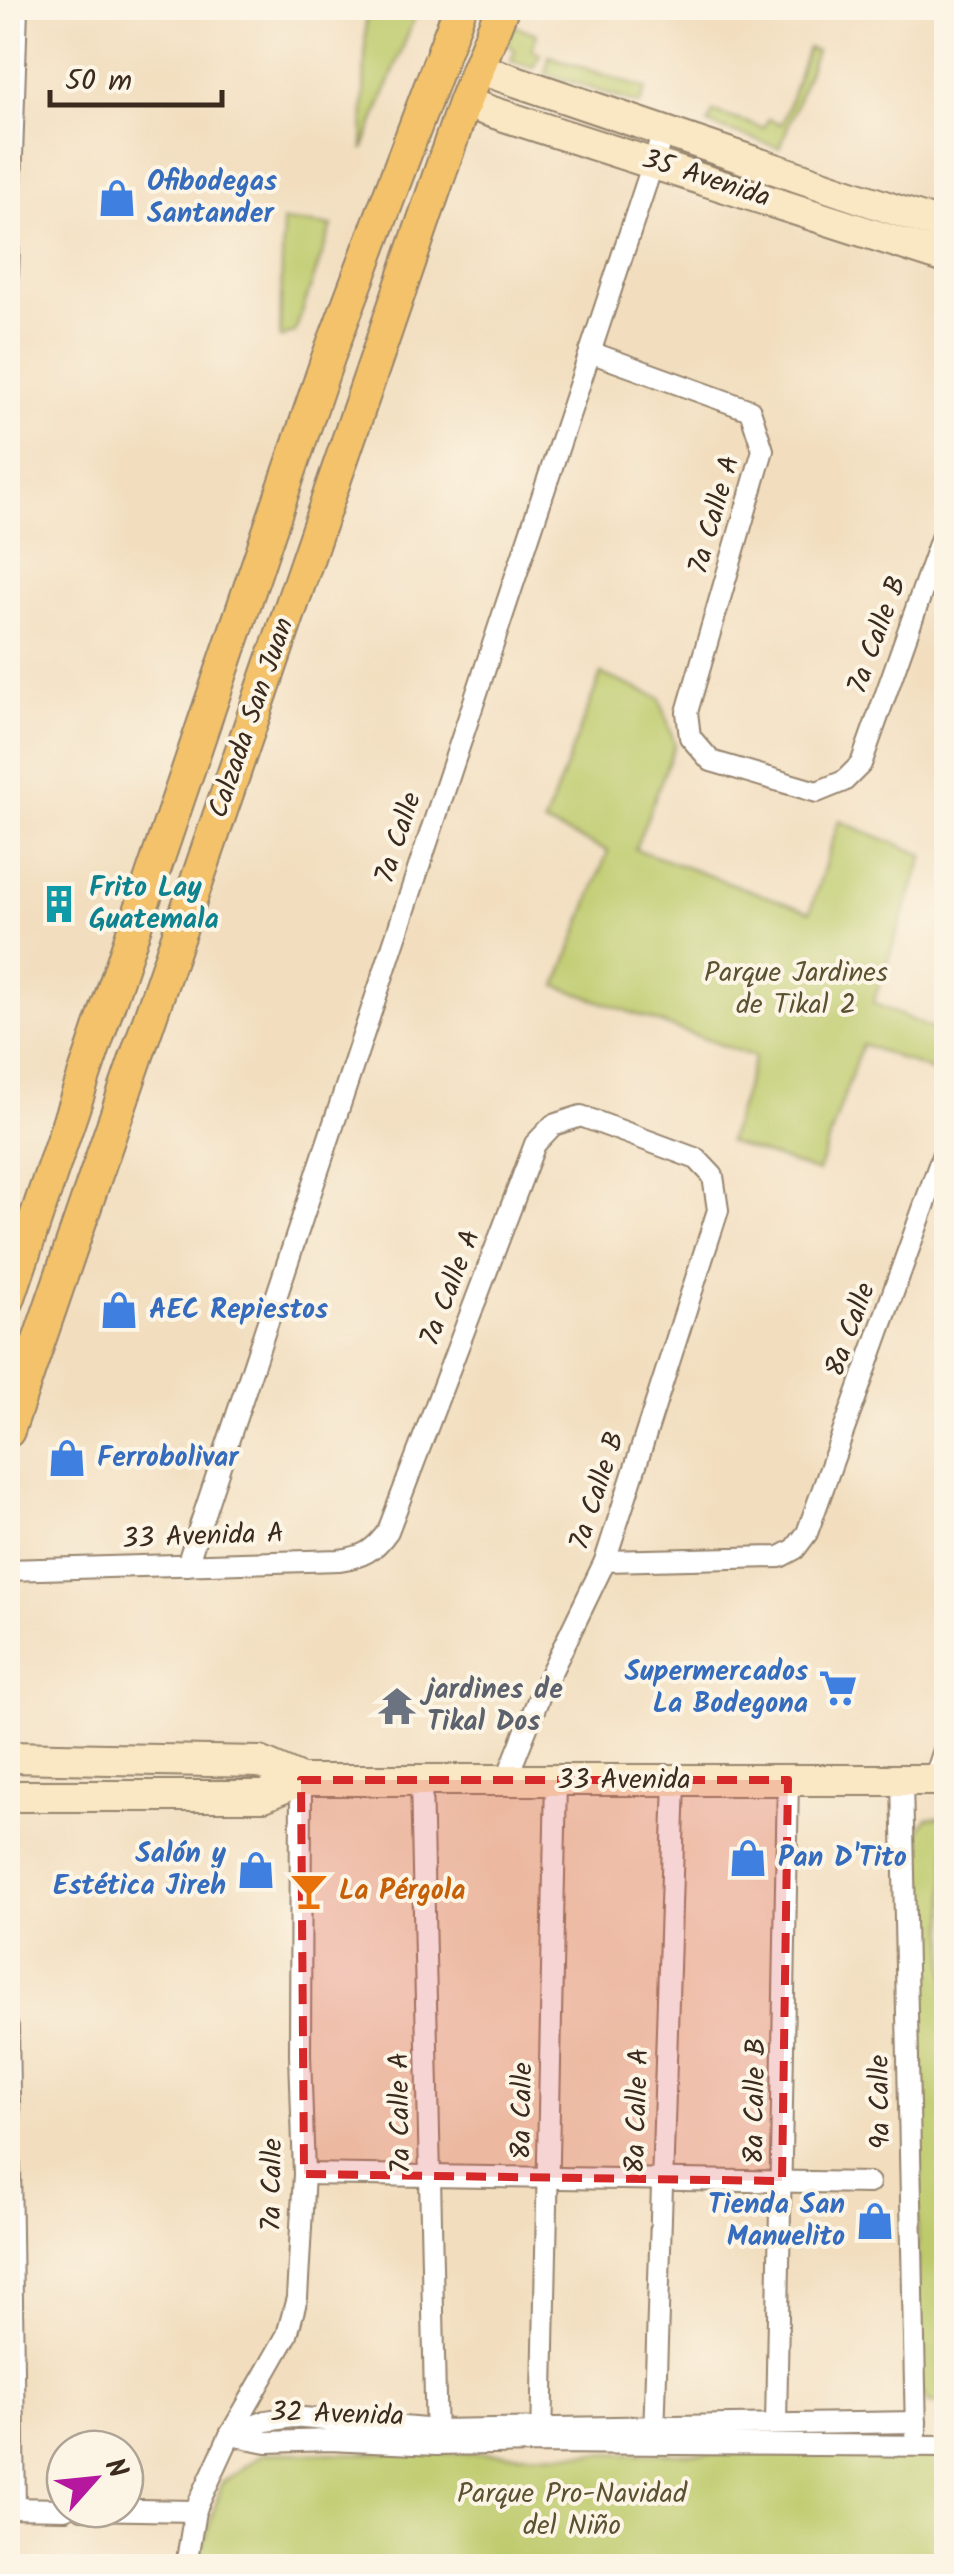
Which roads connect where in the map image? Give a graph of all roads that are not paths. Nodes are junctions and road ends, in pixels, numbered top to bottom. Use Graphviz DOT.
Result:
graph roads {
  1 [pos="17,8"];
  2 [pos="460,8"];
  3 [pos="502,8"];
  4 [pos="477,68"];
  5 [pos="10,102"];
  6 [pos="464,103"];
  7 [pos="664,130"];
  8 [pos="654,162"];
  9 [pos="946,227"];
  10 [pos="8,253"];
  11 [pos="946,258"];
  12 [pos="8,274"];
  13 [pos="590,352"];
  14 [pos="946,524"];
  15 [pos="860,764"];
  16 [pos="946,1145"];
  17 [pos="718,1210"];
  18 [pos="8,1300"];
  19 [pos="8,1430"];
  20 [pos="388,1531"];
  21 [pos="605,1561"];
  22 [pos="186,1564"];
  23 [pos="8,1570"];
  24 [pos="946,1744"];
  25 [pos="8,1758"];
  26 [pos="301,1780"];
  27 [pos="421,1780"];
  28 [pos="506,1780"];
  29 [pos="556,1780"];
  30 [pos="674,1780"];
  31 [pos="788,1780"];
  32 [pos="902,1780"];
  33 [pos="941,1780"];
  34 [pos="8,1796"];
  35 [pos="8,2027"];
  36 [pos="304,2174"];
  37 [pos="430,2176"];
  38 [pos="549,2178"];
  39 [pos="663,2180"];
  40 [pos="782,2182"];
  41 [pos="870,2183"];
  42 [pos="916,2422"];
  43 [pos="776,2424"];
  44 [pos="230,2434"];
  45 [pos="654,2434"];
  46 [pos="542,2435"];
  47 [pos="436,2438"];
  48 [pos="946,2446"];
  49 [pos="918,2447"];
  50 [pos="11,2508"];
  51 [pos="45,2509"];
  52 [pos="145,2510"];
  53 [pos="195,2511"];
  54 [pos="186,2566"];
  1 -- 5 [label="street"];
  2 -- 18 [label="main road, Calzada San Juan"];
  3 -- 4 [label="main road, Calzada San Juan"];
  4 -- 6 [label="main road, Calzada San Juan"];
  4 -- 7 [label="street, 35 Avenida"];
  5 -- 10 [label="street"];
  6 -- 8 [label="street, 35 Avenida"];
  6 -- 19 [label="main road, Calzada San Juan"];
  7 -- 8 [label="street, 7a Calle"];
  7 -- 9 [label="street, 35 Avenida"];
  8 -- 11 [label="street, 35 Avenida"];
  8 -- 13 [label="street, 7a Calle"];
  10 -- 12 [label="street"];
  13 -- 15 [label="street, 7a Calle A"];
  13 -- 22 [label="street, 7a Calle"];
  14 -- 15 [label="street, 7a Calle B"];
  16 -- 21 [label="street, 8a Calle"];
  17 -- 20 [label="street, 7a Calle A"];
  17 -- 21 [label="street, 7a Calle B"];
  20 -- 22 [label="street, 33 Avenida A"];
  21 -- 28 [label="street, 7a Calle B"];
  22 -- 23 [label="street, 33 Avenida A"];
  24 -- 33 [label="street"];
  25 -- 26 [label="street, 33 Avenida"];
  26 -- 27 [label="street, 33 Avenida"];
  26 -- 34 [label="street, 33 Avenida"];
  26 -- 36 [label="street, 7a Calle"];
  27 -- 28 [label="street, 33 Avenida"];
  27 -- 37 [label="street, 7a Calle A"];
  28 -- 29 [label="street, 33 Avenida"];
  29 -- 30 [label="street, 33 Avenida"];
  29 -- 38 [label="street, 8a Calle"];
  30 -- 31 [label="street, 33 Avenida"];
  30 -- 39 [label="street, 8a Calle A"];
  31 -- 32 [label="street, 33 Avenida"];
  31 -- 40 [label="street, 8a Calle B"];
  32 -- 33 [label="street, 33 Avenida"];
  32 -- 42 [label="street, 9a Calle"];
  35 -- 50 [label="street"];
  36 -- 37 [label="street"];
  36 -- 44 [label="street, 7a Calle"];
  37 -- 38 [label="street"];
  37 -- 47 [label="street, 7a Calle A"];
  38 -- 39 [label="street"];
  38 -- 46 [label="street, 8a Calle"];
  39 -- 40 [label="street"];
  39 -- 45 [label="street, 8a Calle A"];
  40 -- 41 [label="street"];
  40 -- 43 [label="street, 8a Calle B"];
  42 -- 43 [label="street, 32 Avenida"];
  42 -- 49 [label="street"];
  43 -- 45 [label="street, 32 Avenida"];
  44 -- 47 [label="street, 32 Avenida"];
  44 -- 53 [label="street, 7a Calle"];
  45 -- 46 [label="street, 32 Avenida"];
  45 -- 49 [label="street, 32 Avenida"];
  46 -- 47 [label="street, 32 Avenida"];
  48 -- 49 [label="street, 32 Avenida"];
  50 -- 51 [label="street"];
  52 -- 53 [label="street"];
  53 -- 54 [label="street, 7a Calle"];
}
